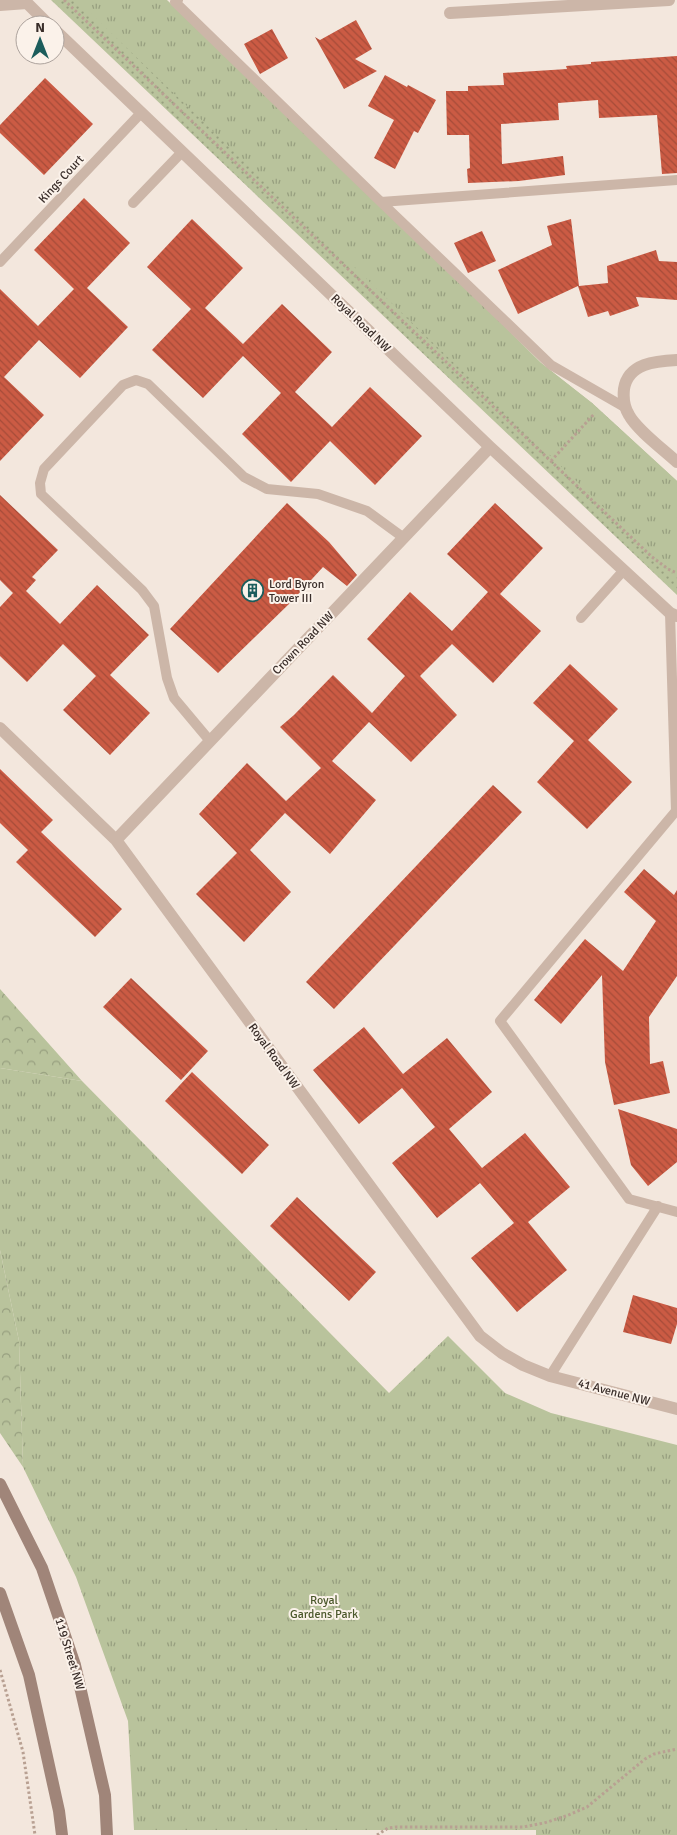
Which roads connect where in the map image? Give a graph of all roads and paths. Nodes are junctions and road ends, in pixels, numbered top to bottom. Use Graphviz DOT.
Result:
graph roads {
  1 [pos="64,0"];
  2 [pos="178,0"];
  3 [pos="669,0"];
  4 [pos="0,5"];
  5 [pos="450,13"];
  6 [pos="39,15"];
  7 [pos="65,40"];
  8 [pos="141,113"];
  9 [pos="182,152"];
  10 [pos="677,180"];
  11 [pos="381,202"];
  12 [pos="134,203"];
  13 [pos="0,262"];
  14 [pos="677,360"];
  15 [pos="626,408"];
  16 [pos="595,413"];
  17 [pos="490,447"];
  18 [pos="551,461"];
  19 [pos="677,462"];
  20 [pos="404,538"];
  21 [pos="624,570"];
  22 [pos="677,573"];
  23 [pos="674,615"];
  24 [pos="581,618"];
  25 [pos="0,728"];
  26 [pos="210,741"];
  27 [pos="676,811"];
  28 [pos="116,840"];
  29 [pos="658,1206"];
  30 [pos="677,1212"];
  31 [pos="550,1376"];
  32 [pos="677,1409"];
  33 [pos="0,1484"];
  34 [pos="0,1594"];
  35 [pos="0,1670"];
  36 [pos="677,1748"];
  37 [pos="36,1835"];
  38 [pos="62,1835"];
  39 [pos="107,1835"];
  40 [pos="377,1835"];
  1 -- 18 [label="path"];
  2 -- 11 [label="lane"];
  3 -- 5 [label="street"];
  4 -- 6 [label="street"];
  7 -- 8 [label="street, Royal Road NW"];
  8 -- 9 [label="street, Royal Road NW"];
  8 -- 13 [label="lane, Kings Court"];
  9 -- 12 [label="lane"];
  9 -- 17 [label="street, Royal Road NW"];
  10 -- 11 [label="lane"];
  11 -- 15 [label="lane"];
  14 -- 15 [label="street"];
  15 -- 19 [label="street"];
  16 -- 18 [label="path"];
  17 -- 20 [label="street, Crown Road NW"];
  17 -- 21 [label="street, Royal Road NW"];
  18 -- 22 [label="path"];
  20 -- 26 [label="street, Crown Road NW"];
  20 -- 26 [label="lane"];
  21 -- 23 [label="street, Royal Road NW"];
  21 -- 24 [label="lane"];
  23 -- 27 [label="lane"];
  25 -- 28 [label="street, Royal Road NW"];
  26 -- 28 [label="street, Crown Road NW"];
  27 -- 29 [label="lane"];
  28 -- 31 [label="street, Royal Road NW"];
  29 -- 30 [label="lane"];
  29 -- 31 [label="lane"];
  31 -- 32 [label="street, 41 Avenue NW"];
  33 -- 39 [label="main road, 119 Street NW"];
  34 -- 38 [label="main road"];
  35 -- 37 [label="path"];
  36 -- 40 [label="path"];
}
